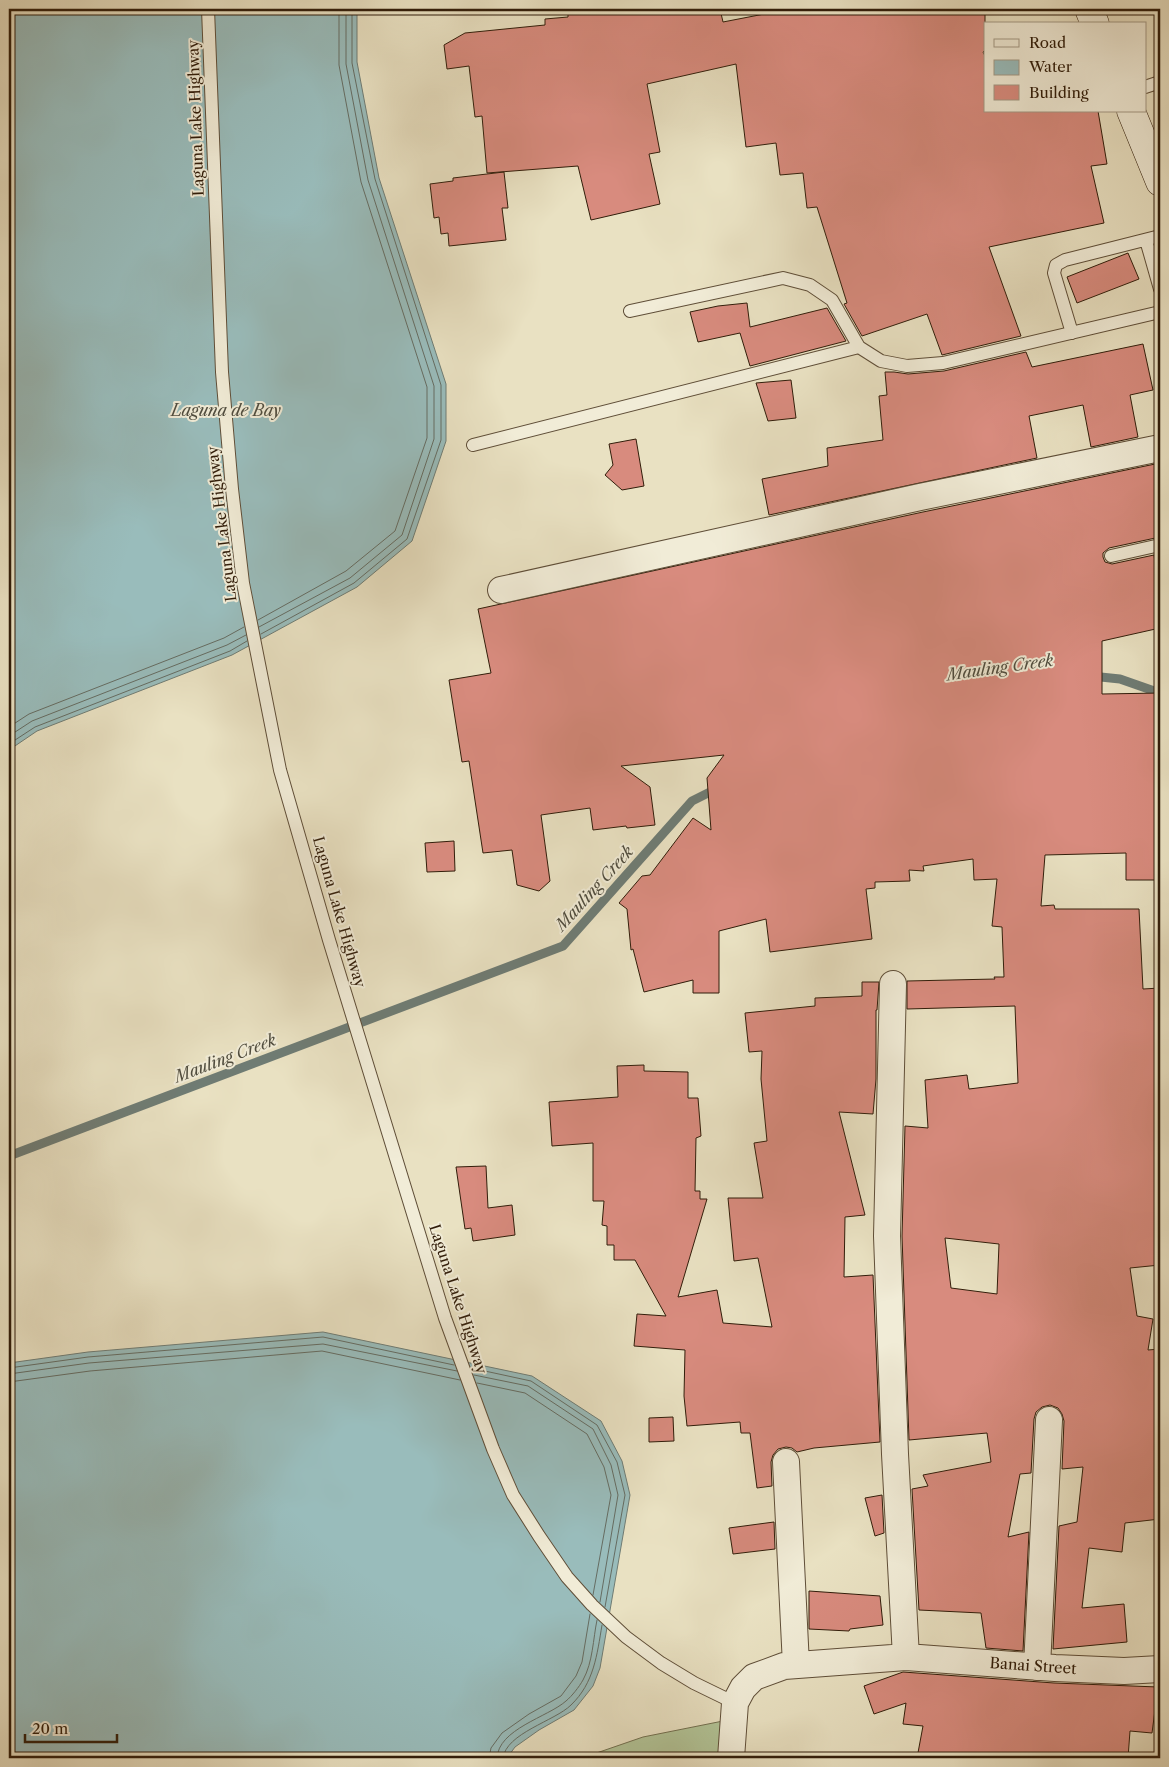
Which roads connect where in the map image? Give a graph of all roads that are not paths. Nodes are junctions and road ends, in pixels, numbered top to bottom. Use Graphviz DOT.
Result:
graph roads {
  1 [pos="208,9"];
  2 [pos="1089,9"];
  3 [pos="1094,22"];
  4 [pos="1160,82"];
  5 [pos="1146,87"];
  6 [pos="1131,112"];
  7 [pos="1160,182"];
  8 [pos="1160,236"];
  9 [pos="1146,240"];
  10 [pos="1160,288"];
  11 [pos="630,312"];
  12 [pos="1160,312"];
  13 [pos="1072,332"];
  14 [pos="859,348"];
  15 [pos="473,445"];
  16 [pos="1160,448"];
  17 [pos="1160,545"];
  18 [pos="1111,556"];
  19 [pos="501,590"];
  20 [pos="893,984"];
  21 [pos="1049,1420"];
  22 [pos="786,1462"];
  23 [pos="906,1657"];
  24 [pos="796,1665"];
  25 [pos="1037,1667"];
  26 [pos="1160,1670"];
  27 [pos="734,1703"];
  28 [pos="731,1758"];
  1 -- 27 [label="lane, Laguna Lake Highway"];
  2 -- 3 [label="main road"];
  4 -- 5 [label="lane"];
  6 -- 7 [label="main road"];
  8 -- 9 [label="lane"];
  9 -- 10 [label="lane"];
  9 -- 13 [label="lane"];
  11 -- 14 [label="lane"];
  12 -- 13 [label="lane"];
  13 -- 14 [label="lane"];
  14 -- 15 [label="lane"];
  16 -- 19 [label="street"];
  17 -- 18 [label="lane"];
  20 -- 23 [label="street"];
  21 -- 25 [label="street"];
  22 -- 24 [label="street"];
  23 -- 24 [label="street, Banai Street"];
  23 -- 25 [label="street, Banai Street"];
  24 -- 27 [label="street, Banai Street"];
  25 -- 26 [label="street, Banai Street"];
  27 -- 28 [label="street"];
}
